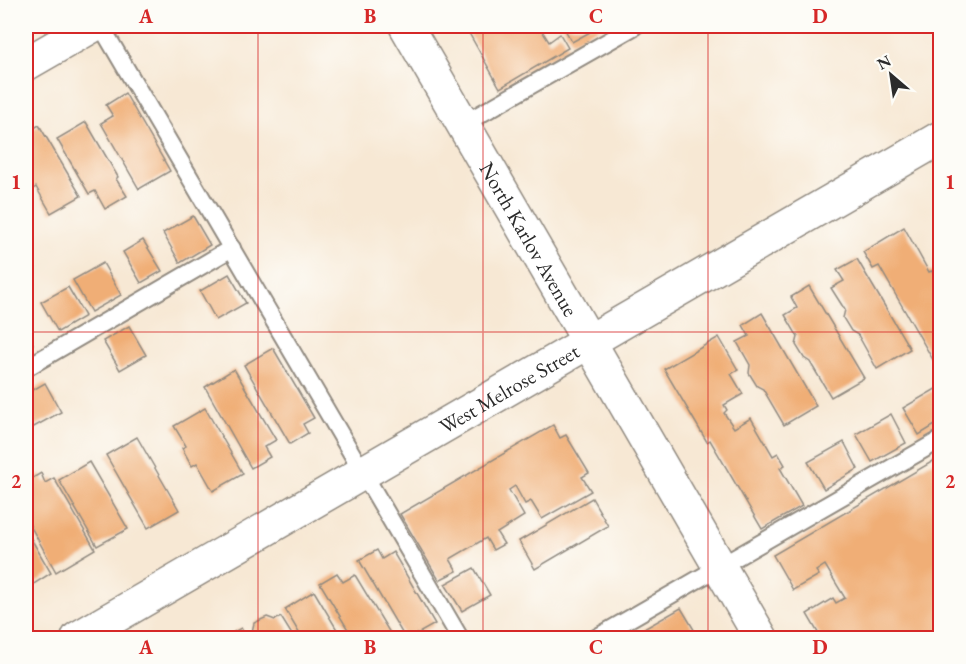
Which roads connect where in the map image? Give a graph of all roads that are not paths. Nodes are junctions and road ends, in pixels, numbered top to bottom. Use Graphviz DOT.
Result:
graph roads {
  1 [pos="92,26"];
  2 [pos="101,26"];
  3 [pos="406,26"];
  4 [pos="635,26"];
  5 [pos="26,64"];
  6 [pos="463,124"];
  7 [pos="940,138"];
  8 [pos="232,248"];
  9 [pos="589,342"];
  10 [pos="26,368"];
  11 [pos="940,440"];
  12 [pos="363,473"];
  13 [pos="720,568"];
  14 [pos="78,639"];
  15 [pos="460,639"];
  16 [pos="596,639"];
  17 [pos="761,639"];
  1 -- 5 [label="street"];
  2 -- 8 [label="lane"];
  3 -- 6 [label="street, North Karlov Avenue"];
  4 -- 6 [label="lane"];
  6 -- 9 [label="street, North Karlov Avenue"];
  7 -- 9 [label="street, West Melrose Street"];
  8 -- 10 [label="lane"];
  8 -- 12 [label="lane"];
  9 -- 12 [label="street, West Melrose Street"];
  9 -- 13 [label="street, North Karlov Avenue"];
  11 -- 13 [label="lane"];
  12 -- 14 [label="street, West Melrose Street"];
  12 -- 15 [label="lane"];
  13 -- 16 [label="lane"];
  13 -- 17 [label="street, North Karlov Avenue"];
}
